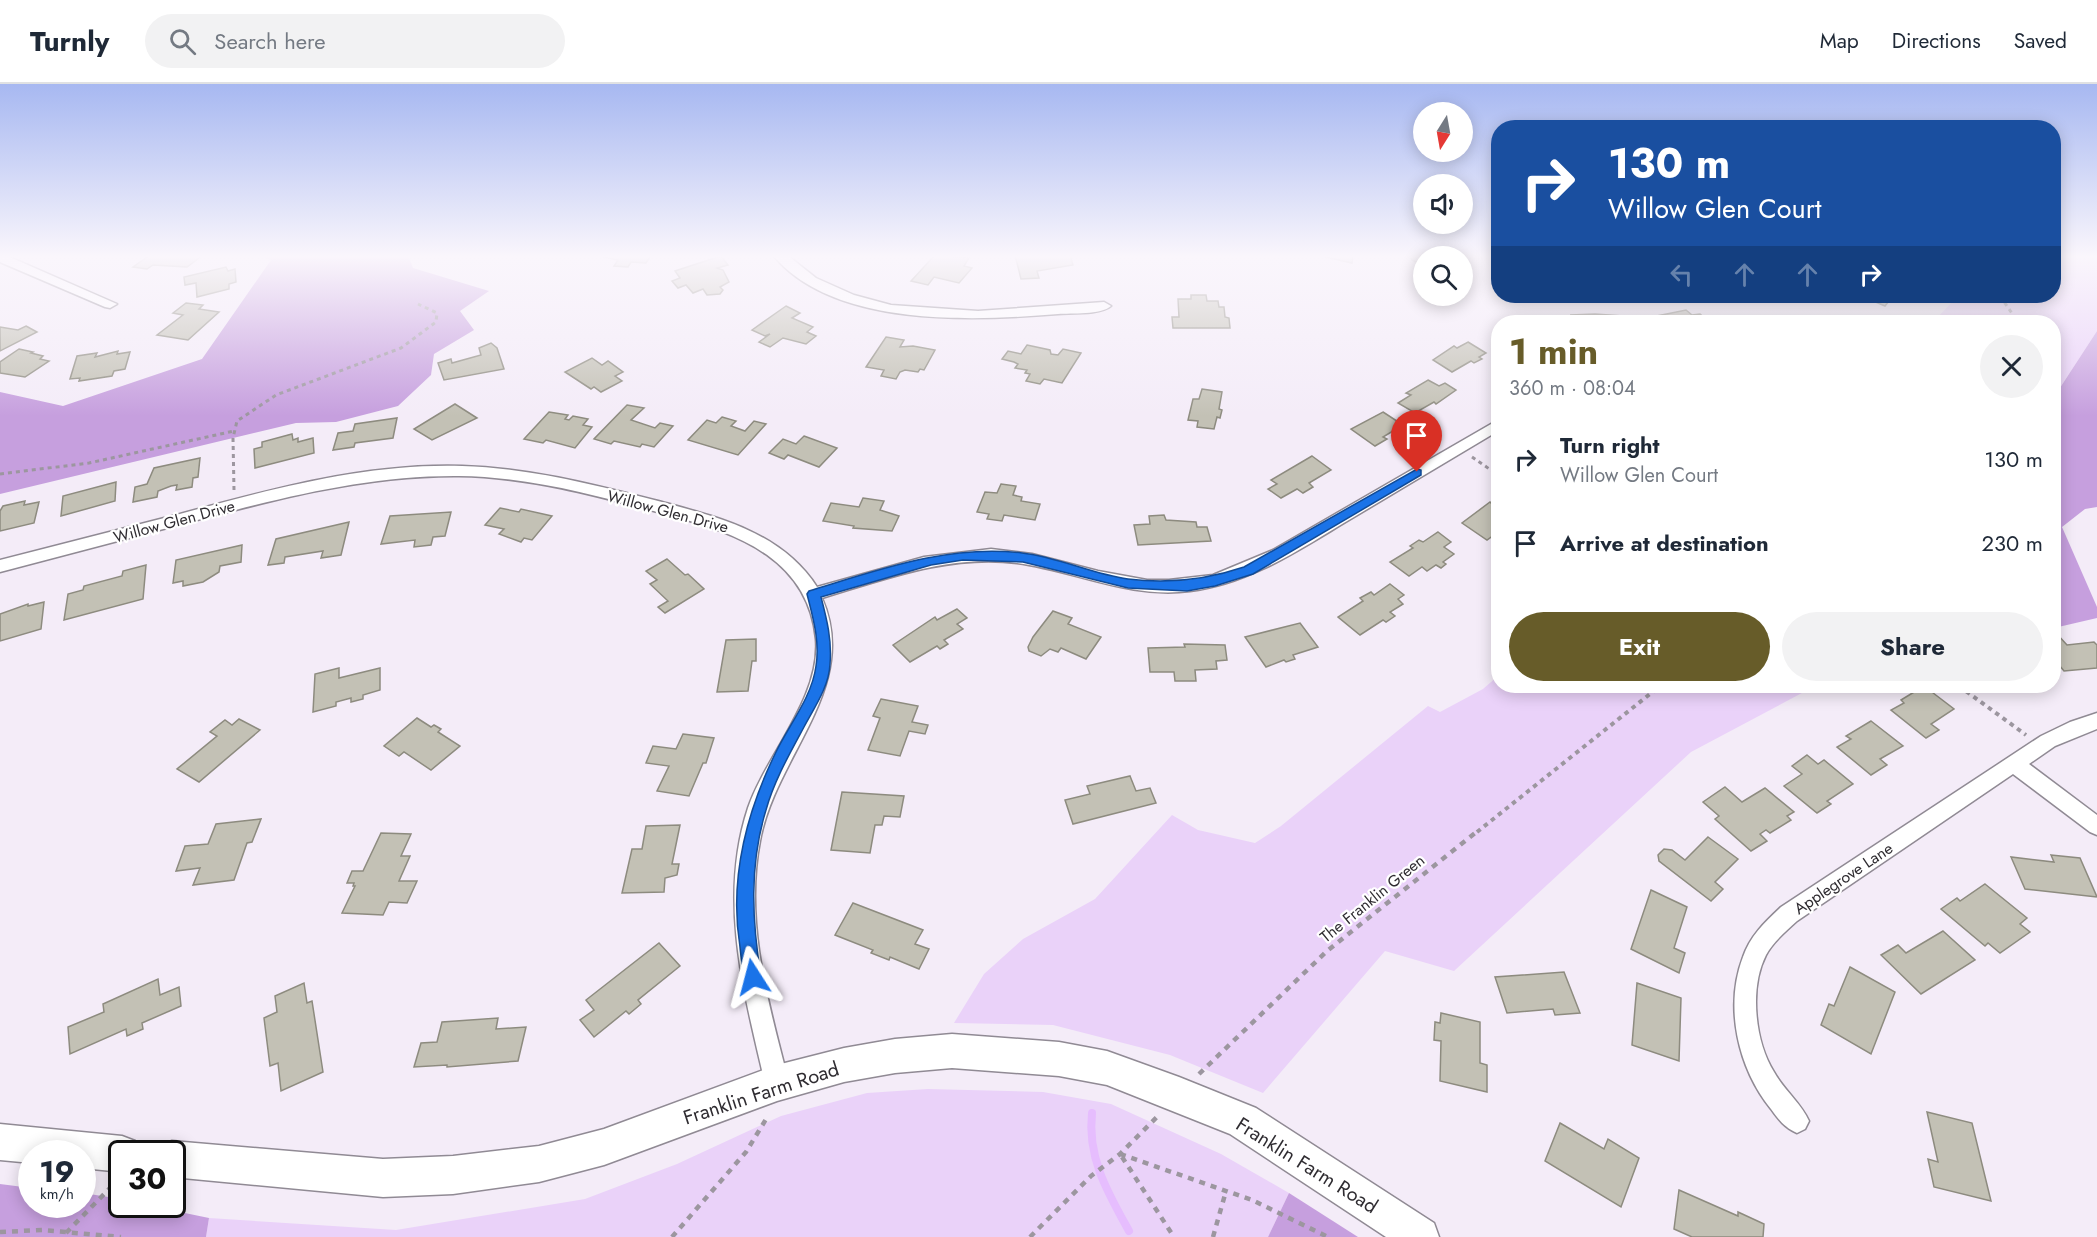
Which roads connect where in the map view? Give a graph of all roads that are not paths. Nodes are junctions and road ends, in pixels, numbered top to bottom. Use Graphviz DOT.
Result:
graph roads {
  1 [pos="897,309"];
  2 [pos="1066,309"];
  3 [pos="1491,429"];
  4 [pos="0,566"];
  5 [pos="814,594"];
  6 [pos="2097,721"];
  7 [pos="2014,764"];
  8 [pos="2097,826"];
  9 [pos="777,1083"];
  10 [pos="1797,1121"];
  11 [pos="0,1142"];
  12 [pos="108,1153"];
  13 [pos="186,1160"];
  14 [pos="1420,1237"];
  1 -- 2 [label="street"];
  3 -- 5 [label="street"];
  4 -- 5 [label="street, Willow Glen Drive"];
  5 -- 9 [label="street, Willow Glen Drive"];
  6 -- 7 [label="street, Applegrove Lane"];
  7 -- 8 [label="street"];
  7 -- 10 [label="street, Applegrove Lane"];
  9 -- 13 [label="street, Franklin Farm Road"];
  9 -- 14 [label="street, Franklin Farm Road"];
  11 -- 12 [label="street"];
}
